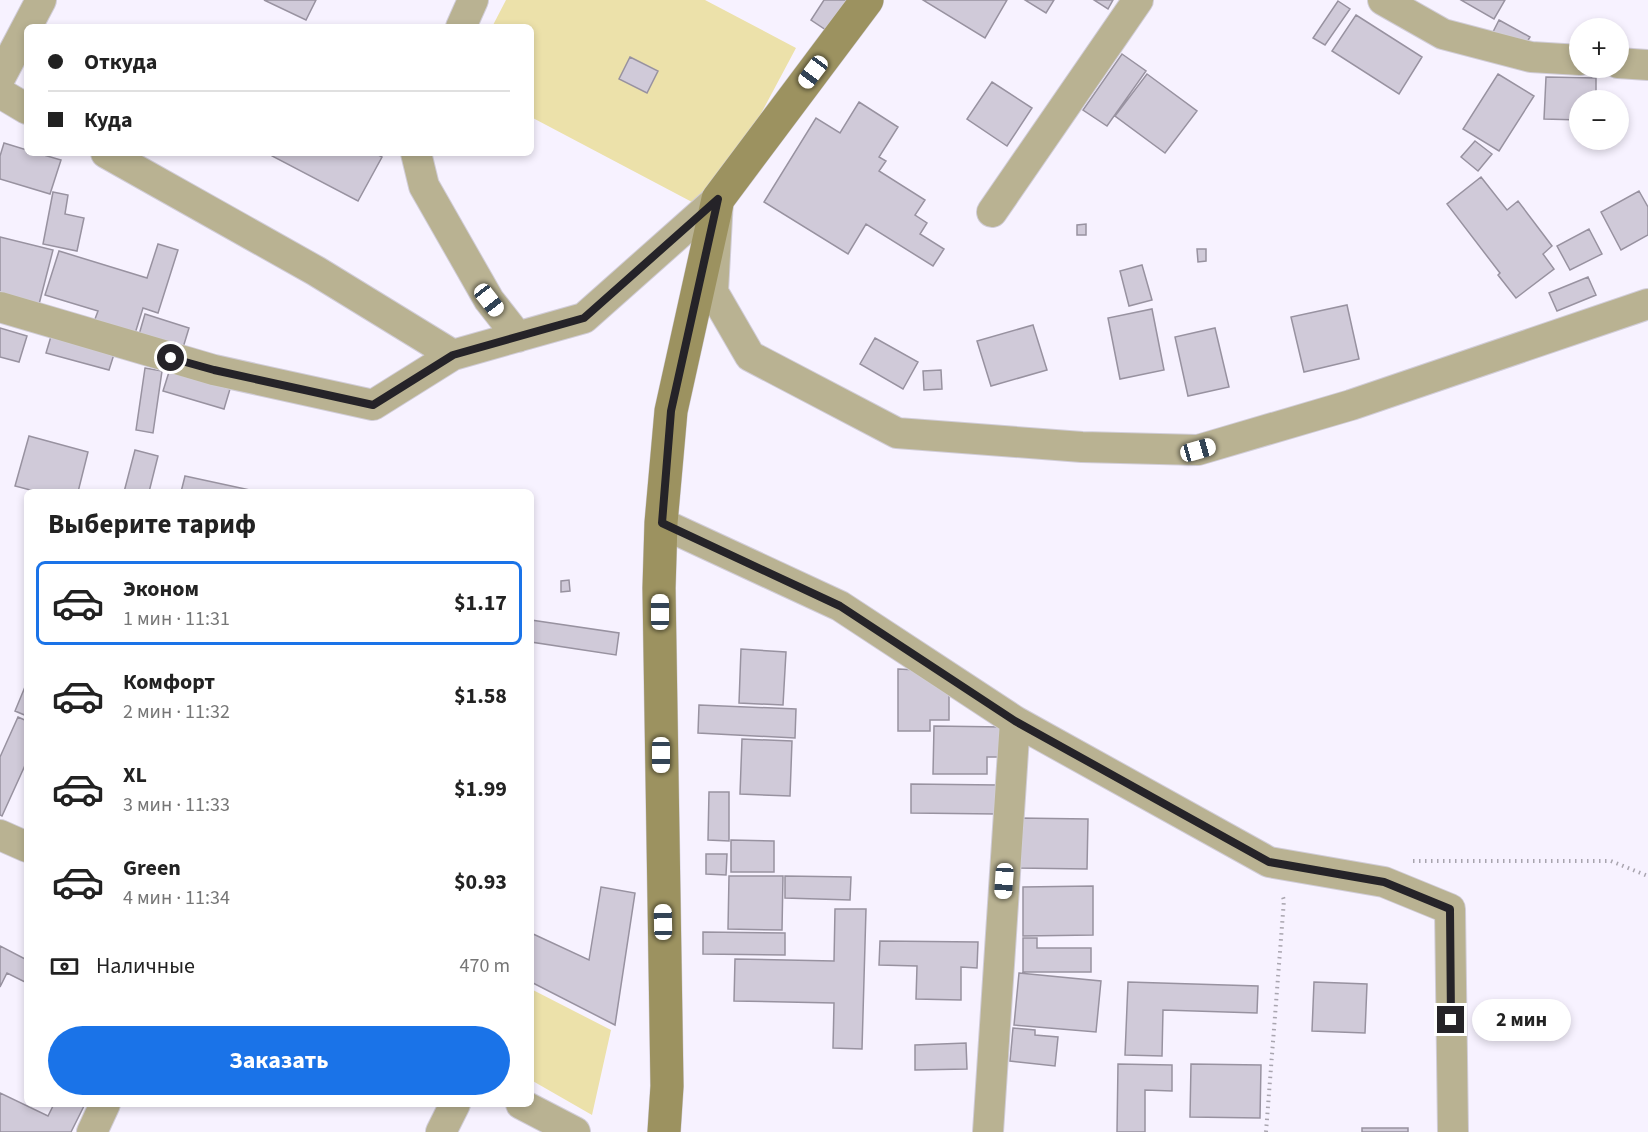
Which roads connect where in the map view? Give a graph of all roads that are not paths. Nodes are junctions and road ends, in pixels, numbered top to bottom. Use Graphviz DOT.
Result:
graph roads {
  1 [pos="41,0"];
  2 [pos="473,0"];
  3 [pos="867,0"];
  4 [pos="1138,0"];
  5 [pos="1383,0"];
  6 [pos="28,24"];
  7 [pos="462,24"];
  8 [pos="24,32"];
  9 [pos="1569,59"];
  10 [pos="1629,64"];
  11 [pos="1648,65"];
  12 [pos="0,78"];
  13 [pos="0,93"];
  14 [pos="24,106"];
  15 [pos="111,156"];
  16 [pos="417,156"];
  17 [pos="718,199"];
  18 [pos="992,212"];
  19 [pos="1648,304"];
  20 [pos="0,307"];
  21 [pos="518,337"];
  22 [pos="453,355"];
  23 [pos="662,523"];
  24 [pos="1015,721"];
  25 [pos="0,835"];
  26 [pos="24,846"];
  27 [pos="104,1107"];
  28 [pos="454,1107"];
  29 [pos="527,1107"];
  30 [pos="92,1132"];
  31 [pos="441,1132"];
  32 [pos="575,1132"];
  33 [pos="664,1132"];
  34 [pos="988,1132"];
  35 [pos="1453,1132"];
  1 -- 6 [label="street"];
  2 -- 7 [label="street"];
  3 -- 17 [label="street"];
  4 -- 18 [label="street"];
  5 -- 9 [label="street"];
  8 -- 12 [label="street"];
  10 -- 11 [label="street"];
  13 -- 14 [label="street"];
  15 -- 22 [label="street"];
  16 -- 21 [label="street"];
  17 -- 19 [label="street"];
  17 -- 21 [label="street"];
  17 -- 23 [label="street"];
  20 -- 22 [label="street"];
  21 -- 22 [label="street"];
  23 -- 24 [label="street"];
  23 -- 33 [label="street"];
  24 -- 34 [label="street"];
  24 -- 35 [label="street"];
  25 -- 26 [label="street"];
  27 -- 30 [label="street"];
  28 -- 31 [label="street"];
  29 -- 32 [label="street"];
}
